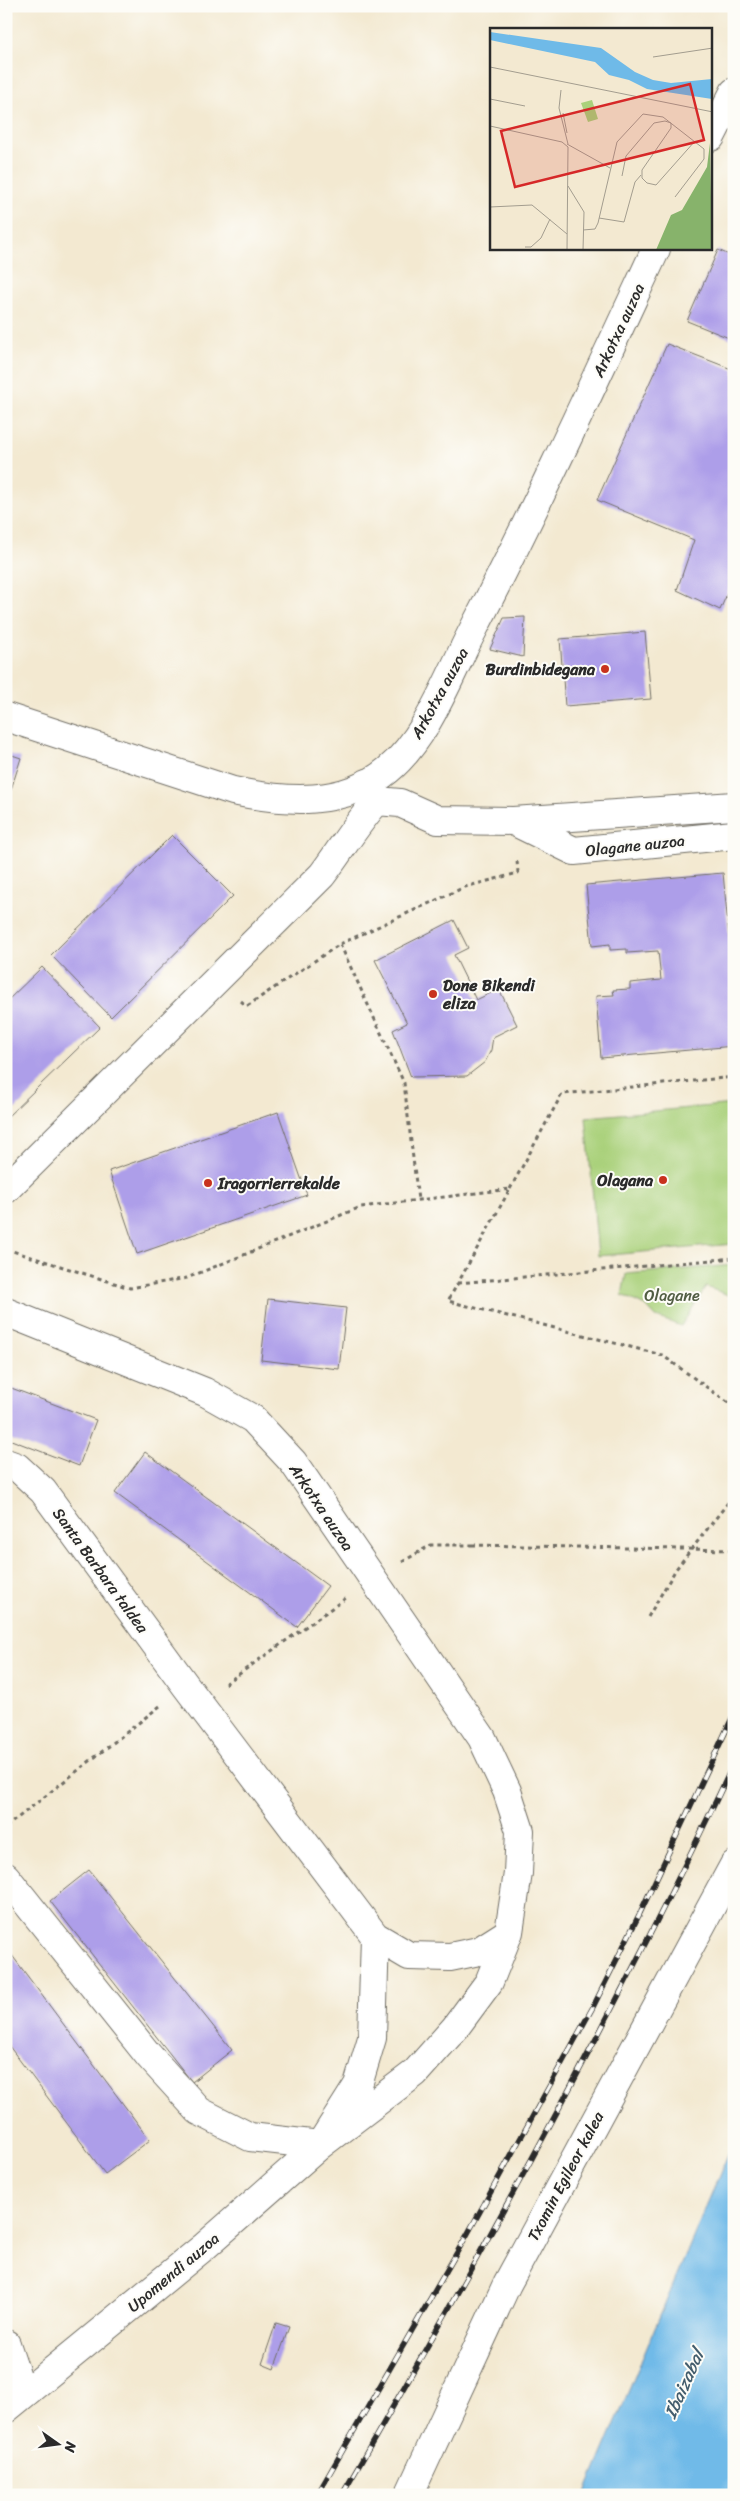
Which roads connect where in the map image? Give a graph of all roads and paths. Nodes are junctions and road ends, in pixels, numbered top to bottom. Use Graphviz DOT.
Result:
graph roads {
  1 [pos="734,92"];
  2 [pos="712,135"];
  3 [pos="656,250"];
  4 [pos="6,717"];
  5 [pos="372,792"];
  6 [pos="734,806"];
  7 [pos="513,821"];
  8 [pos="734,835"];
  9 [pos="340,944"];
  10 [pos="214,981"];
  11 [pos="734,1077"];
  12 [pos="6,1189"];
  13 [pos="510,1189"];
  14 [pos="418,1200"];
  15 [pos="6,1249"];
  16 [pos="734,1258"];
  17 [pos="458,1283"];
  18 [pos="6,1312"];
  19 [pos="734,1406"];
  20 [pos="6,1462"];
  21 [pos="734,1495"];
  22 [pos="734,1550"];
  23 [pos="372,1580"];
  24 [pos="648,1617"];
  25 [pos="186,1686"];
  26 [pos="6,1827"];
  27 [pos="520,1831"];
  28 [pos="734,1864"];
  29 [pos="6,1877"];
  30 [pos="509,1932"];
  31 [pos="375,1936"];
  32 [pos="320,2145"];
  33 [pos="6,2344"];
  34 [pos="14,2402"];
  35 [pos="409,2495"];
  1 -- 2 [label="street"];
  3 -- 5 [label="street, Arkotxa auzoa"];
  4 -- 5 [label="street, Arkotxa auzoa"];
  5 -- 7 [label="street, Arkotxa auzoa"];
  5 -- 10 [label="street"];
  6 -- 7 [label="street, Arkotxa auzoa"];
  7 -- 8 [label="street, Olagane auzoa"];
  7 -- 9 [label="path"];
  9 -- 10 [label="path"];
  9 -- 14 [label="path"];
  10 -- 12 [label="street"];
  11 -- 13 [label="path"];
  13 -- 14 [label="path"];
  13 -- 17 [label="path"];
  14 -- 15 [label="path"];
  16 -- 17 [label="path"];
  17 -- 19 [label="path"];
  18 -- 23 [label="street, Arkotxa auzoa"];
  20 -- 25 [label="street, Santa Barbara taldea"];
  21 -- 24 [label="path"];
  22 -- 23 [label="path, bridge"];
  23 -- 25 [label="path"];
  23 -- 27 [label="street, Arkotxa auzoa"];
  25 -- 26 [label="path"];
  25 -- 31 [label="street, Santa Barbara taldea"];
  27 -- 30 [label="street, Upomendi auzoa"];
  28 -- 35 [label="street, Txomin Egileor kalea"];
  29 -- 32 [label="street"];
  30 -- 31 [label="street"];
  30 -- 32 [label="street, Upomendi auzoa"];
  31 -- 32 [label="street, Upomendi auzoa"];
  32 -- 34 [label="street, Upomendi auzoa"];
  33 -- 34 [label="street, Upomendi auzoa"];
}
